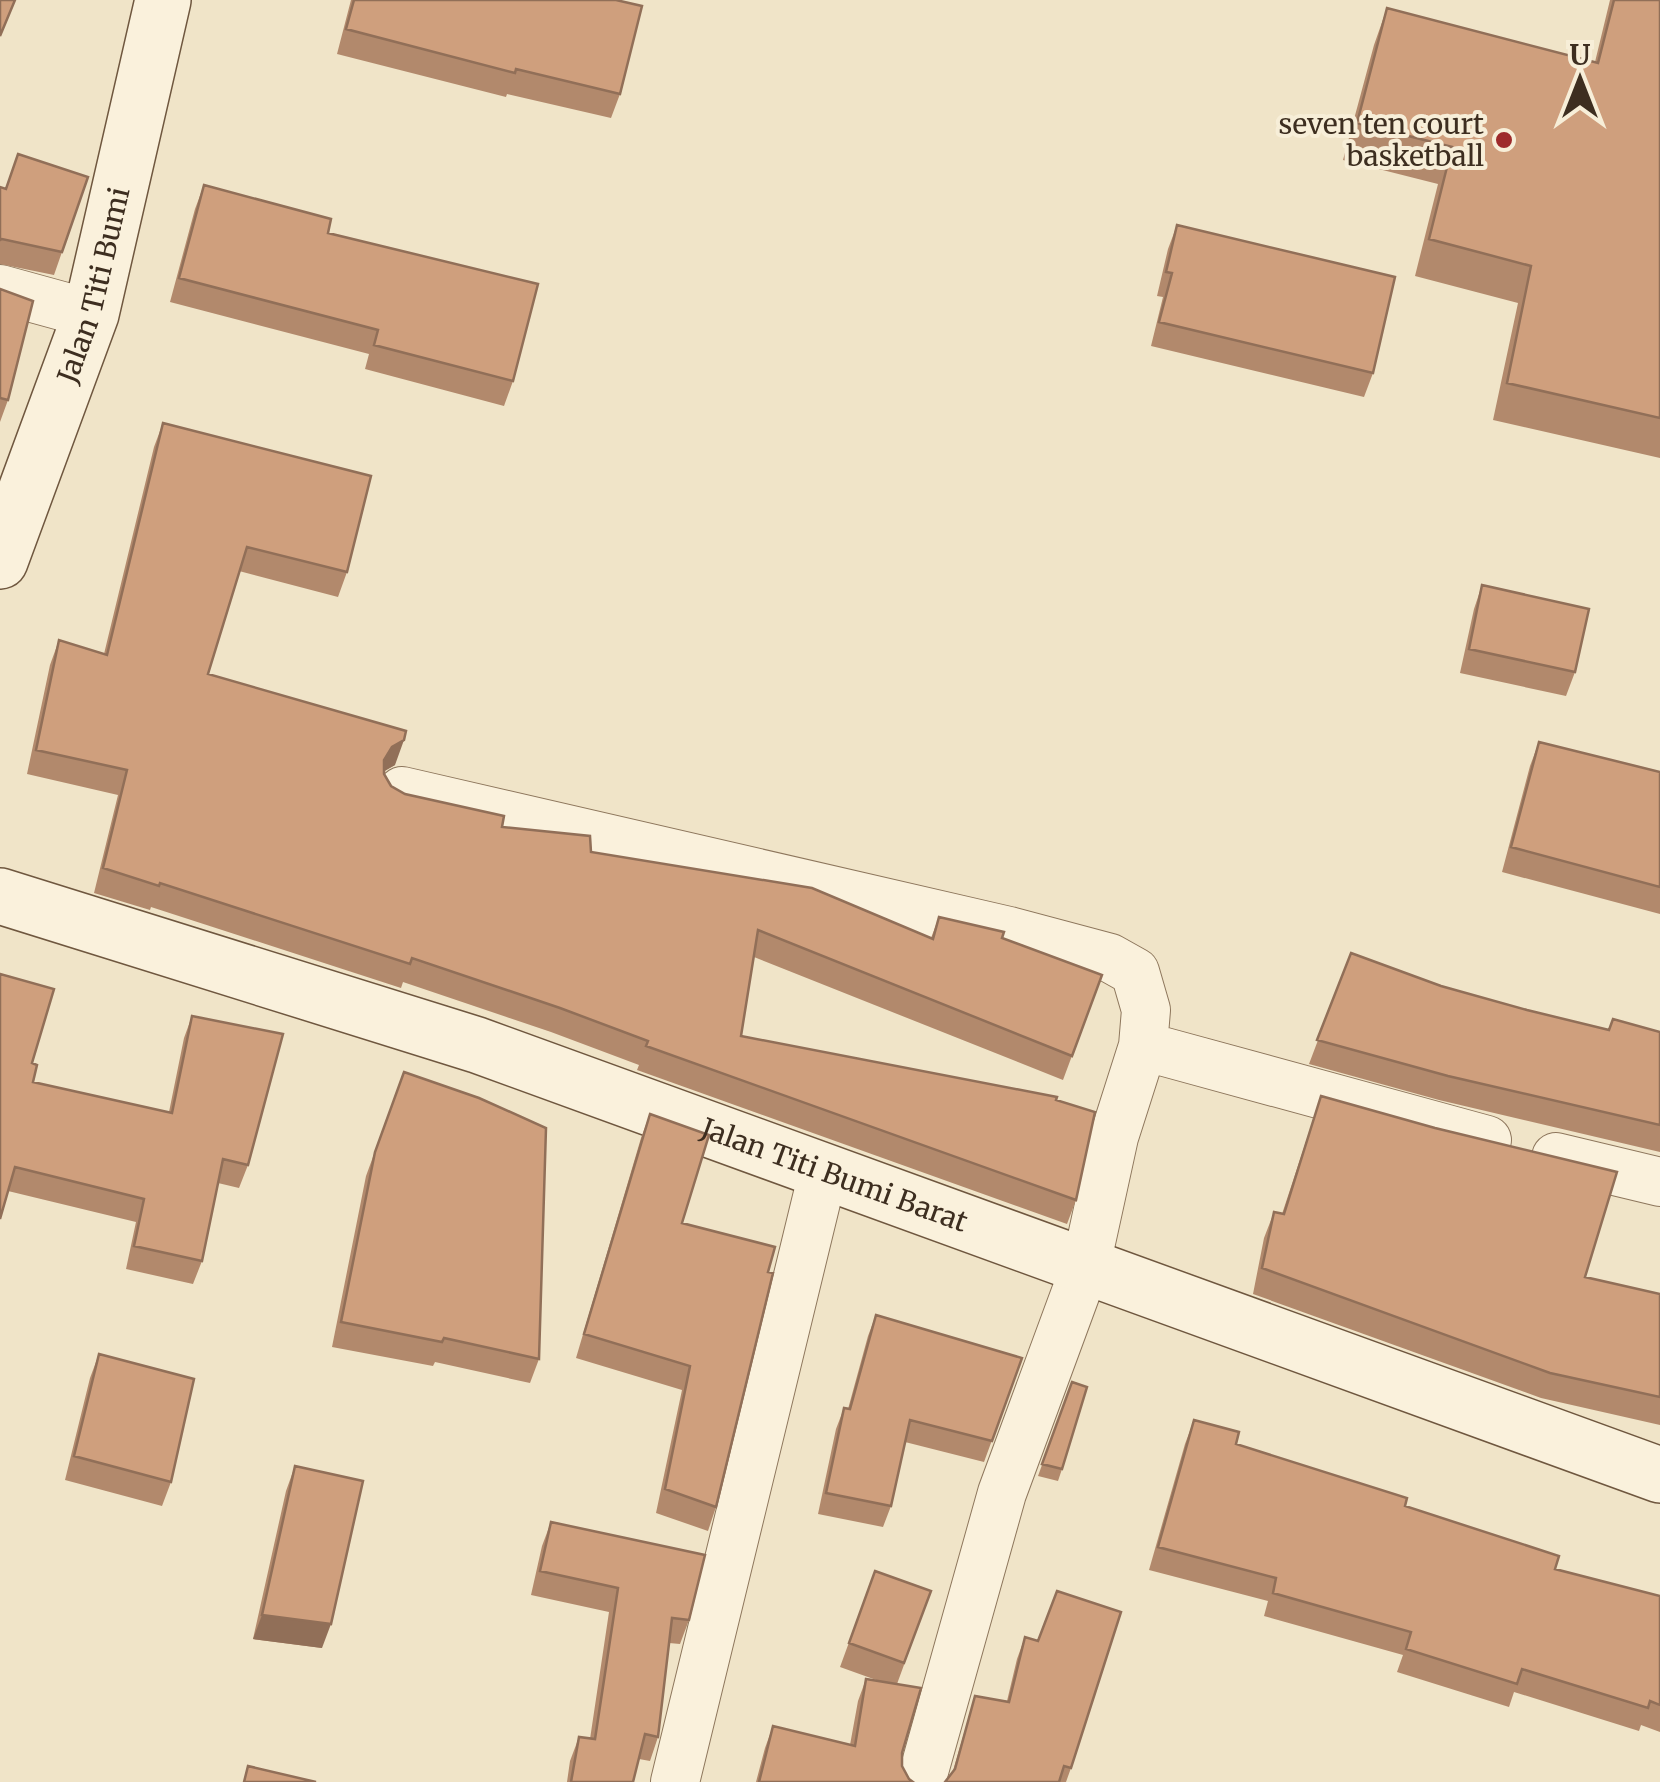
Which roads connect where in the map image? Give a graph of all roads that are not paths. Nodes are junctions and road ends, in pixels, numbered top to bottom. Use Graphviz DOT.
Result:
graph roads {
  1 [pos="163,0"];
  2 [pos="0,289"];
  3 [pos="91,314"];
  4 [pos="0,561"];
  5 [pos="402,791"];
  6 [pos="0,896"];
  7 [pos="1143,1046"];
  8 [pos="824,1169"];
  9 [pos="1660,1182"];
  10 [pos="1086,1265"];
  11 [pos="1660,1475"];
  12 [pos="675,1782"];
  13 [pos="921,1782"];
  1 -- 3 [label="street, Jalan Titi Bumi"];
  2 -- 3 [label="street"];
  3 -- 4 [label="street, Jalan Titi Bumi"];
  5 -- 7 [label="street"];
  6 -- 8 [label="street, Jalan Titi Bumi Barat"];
  7 -- 9 [label="street"];
  7 -- 10 [label="street"];
  8 -- 10 [label="street, Jalan Titi Bumi Barat"];
  8 -- 12 [label="street"];
  10 -- 11 [label="street, Jalan Titi Bumi Barat"];
  10 -- 13 [label="street"];
}
